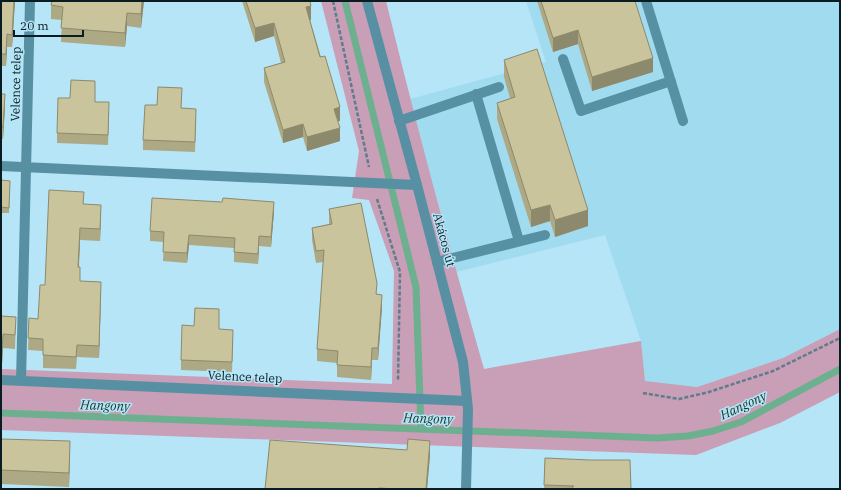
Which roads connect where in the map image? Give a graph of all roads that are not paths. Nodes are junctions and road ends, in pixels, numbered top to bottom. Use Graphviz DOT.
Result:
graph roads {
  1 [pos="30,1"];
  2 [pos="367,1"];
  3 [pos="646,1"];
  4 [pos="562,58"];
  5 [pos="671,82"];
  6 [pos="499,86"];
  7 [pos="476,94"];
  8 [pos="399,121"];
  9 [pos="683,121"];
  10 [pos="1,166"];
  11 [pos="27,167"];
  12 [pos="417,185"];
  13 [pos="545,235"];
  14 [pos="519,241"];
  15 [pos="437,262"];
  16 [pos="1,380"];
  17 [pos="21,381"];
  18 [pos="468,405"];
  19 [pos="466,489"];
  1 -- 11 [label="street, Velence telep"];
  2 -- 8 [label="street, Akácos út"];
  3 -- 5 [label="street"];
  4 -- 5 [label="street"];
  5 -- 9 [label="street"];
  6 -- 7 [label="street"];
  7 -- 8 [label="street"];
  7 -- 14 [label="street"];
  8 -- 12 [label="street, Akácos út"];
  10 -- 11 [label="street"];
  11 -- 12 [label="street"];
  11 -- 17 [label="street, Velence telep"];
  12 -- 15 [label="street, Akácos út"];
  13 -- 14 [label="street"];
  14 -- 15 [label="street"];
  15 -- 18 [label="street, Akácos út"];
  16 -- 17 [label="street, Velence telep"];
  17 -- 18 [label="street, Velence telep"];
  18 -- 19 [label="street, Akácos út"];
}
